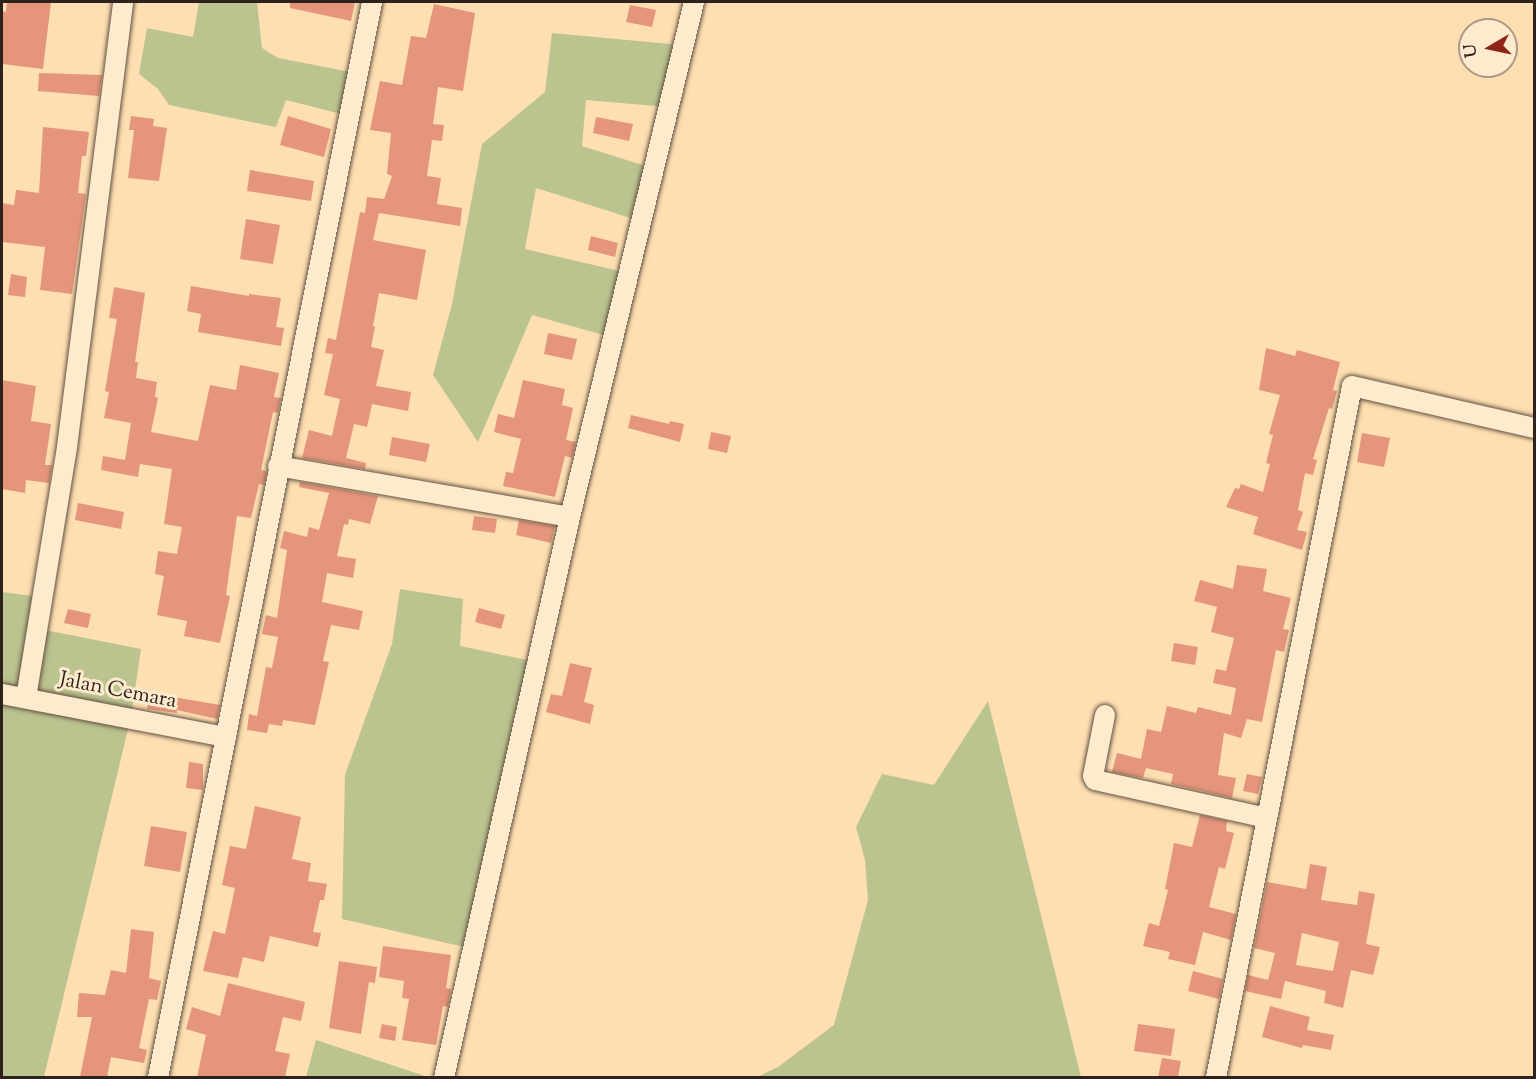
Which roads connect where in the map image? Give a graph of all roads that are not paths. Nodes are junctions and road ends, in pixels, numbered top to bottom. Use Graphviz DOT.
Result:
graph roads {
  1 [pos="123,2"];
  2 [pos="372,2"];
  3 [pos="694,2"];
  4 [pos="1534,428"];
  5 [pos="278,466"];
  6 [pos="570,517"];
  7 [pos="2,694"];
  8 [pos="26,698"];
  9 [pos="1105,715"];
  10 [pos="226,737"];
  11 [pos="1267,818"];
  12 [pos="158,1077"];
  13 [pos="444,1077"];
  14 [pos="1216,1077"];
  1 -- 8 [label="street"];
  2 -- 5 [label="street"];
  3 -- 6 [label="street"];
  4 -- 11 [label="street"];
  5 -- 6 [label="street"];
  5 -- 10 [label="street"];
  6 -- 13 [label="street"];
  7 -- 8 [label="street, Jalan Cemara"];
  8 -- 10 [label="street, Jalan Cemara"];
  9 -- 11 [label="street"];
  10 -- 12 [label="street"];
  11 -- 14 [label="street"];
}
